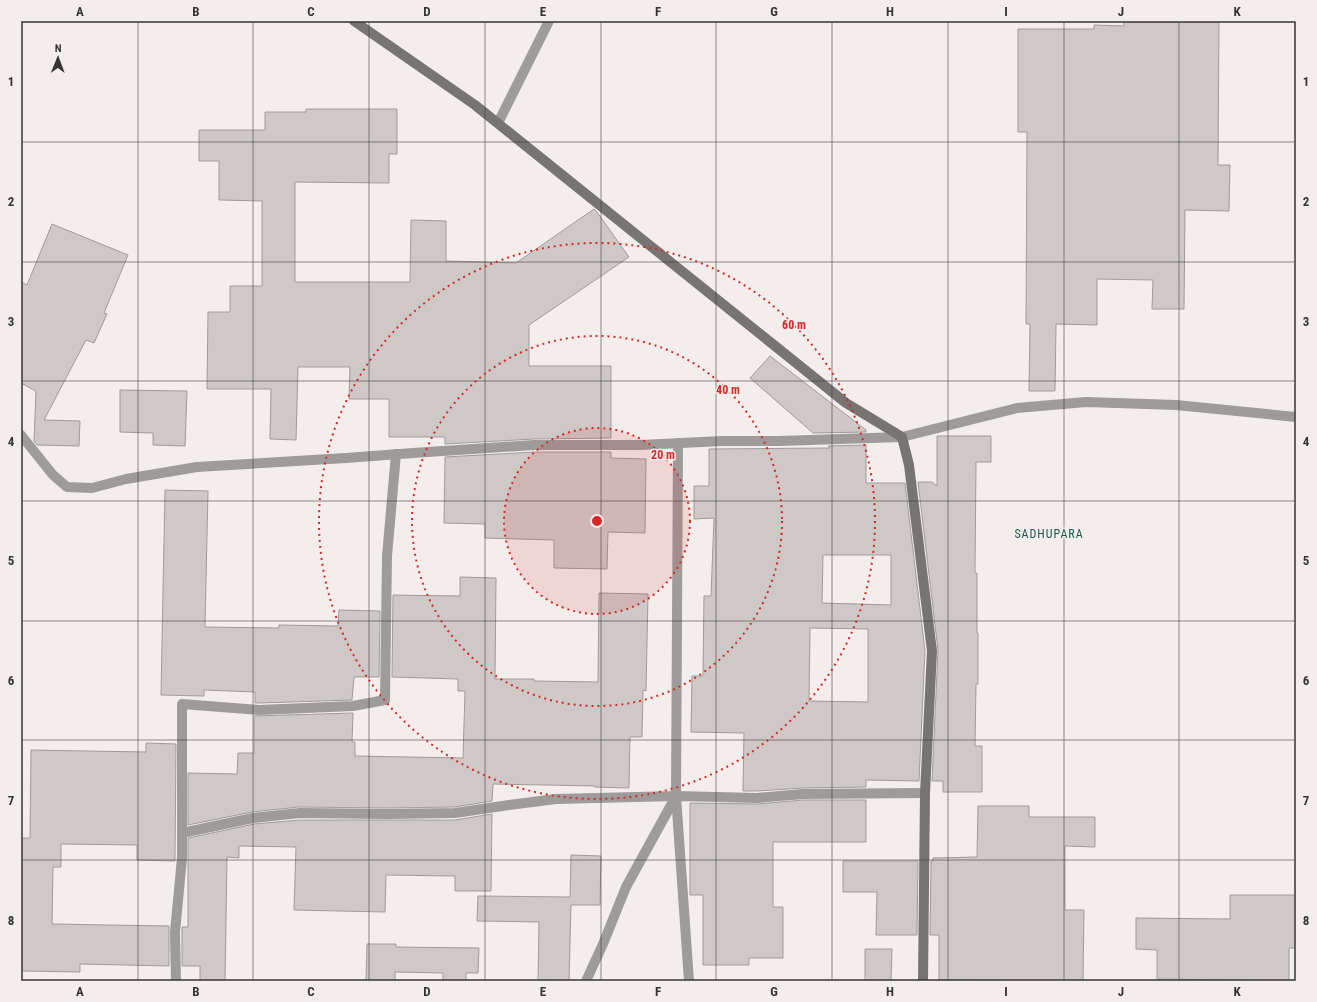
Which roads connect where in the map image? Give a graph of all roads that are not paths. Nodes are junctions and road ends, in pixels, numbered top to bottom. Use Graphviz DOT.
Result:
graph roads {
  1 [pos="354,21"];
  2 [pos="549,21"];
  3 [pos="498,123"];
  4 [pos="1296,417"];
  5 [pos="21,434"];
  6 [pos="902,437"];
  7 [pos="678,443"];
  8 [pos="396,454"];
  9 [pos="926,793"];
  10 [pos="676,796"];
  11 [pos="182,833"];
  12 [pos="176,981"];
  13 [pos="586,981"];
  14 [pos="690,981"];
  15 [pos="923,981"];
  1 -- 3 [label="street"];
  2 -- 3 [label="street"];
  3 -- 6 [label="street"];
  4 -- 6 [label="street"];
  5 -- 8 [label="street"];
  6 -- 7 [label="street"];
  6 -- 9 [label="street"];
  7 -- 8 [label="street"];
  7 -- 10 [label="street"];
  8 -- 11 [label="street"];
  9 -- 10 [label="street"];
  9 -- 15 [label="street"];
  10 -- 11 [label="street"];
  10 -- 13 [label="street"];
  10 -- 14 [label="street"];
  11 -- 12 [label="street"];
}
